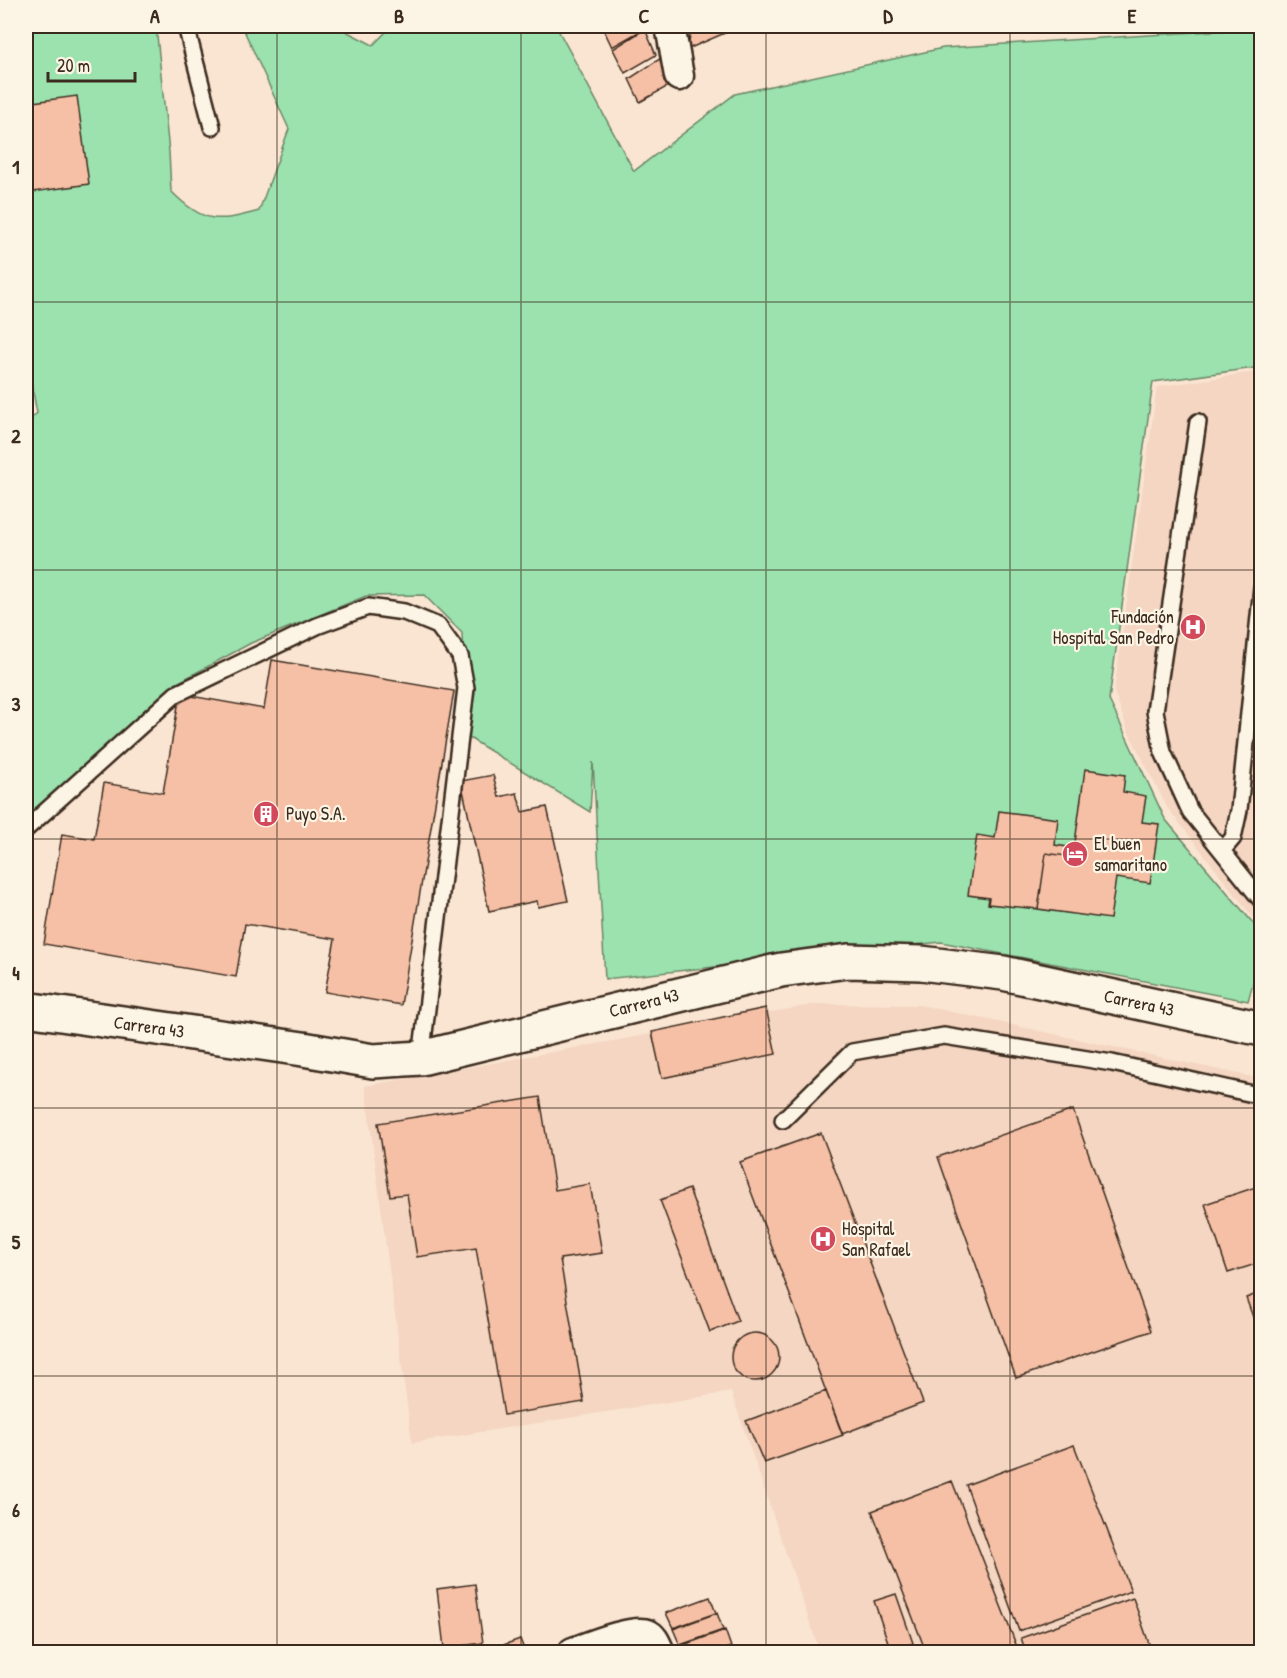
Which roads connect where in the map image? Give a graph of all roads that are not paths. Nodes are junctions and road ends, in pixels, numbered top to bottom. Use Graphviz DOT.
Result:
graph roads {
  1 [pos="186,26"];
  2 [pos="670,26"];
  3 [pos="679,76"];
  4 [pos="212,127"];
  5 [pos="1198,422"];
  6 [pos="1262,587"];
  7 [pos="26,829"];
  8 [pos="1222,851"];
  9 [pos="1262,901"];
  10 [pos="26,1009"];
  11 [pos="1262,1029"];
  12 [pos="421,1058"];
  13 [pos="1262,1096"];
  14 [pos="783,1120"];
  15 [pos="573,1653"];
  16 [pos="660,1653"];
  1 -- 4 [label="lane"];
  2 -- 3 [label="street"];
  5 -- 8 [label="lane"];
  6 -- 8 [label="lane"];
  7 -- 12 [label="lane"];
  8 -- 9 [label="lane"];
  10 -- 12 [label="street, Carrera 43"];
  11 -- 12 [label="street, Carrera 43"];
  13 -- 14 [label="lane"];
  15 -- 16 [label="street"];
}
